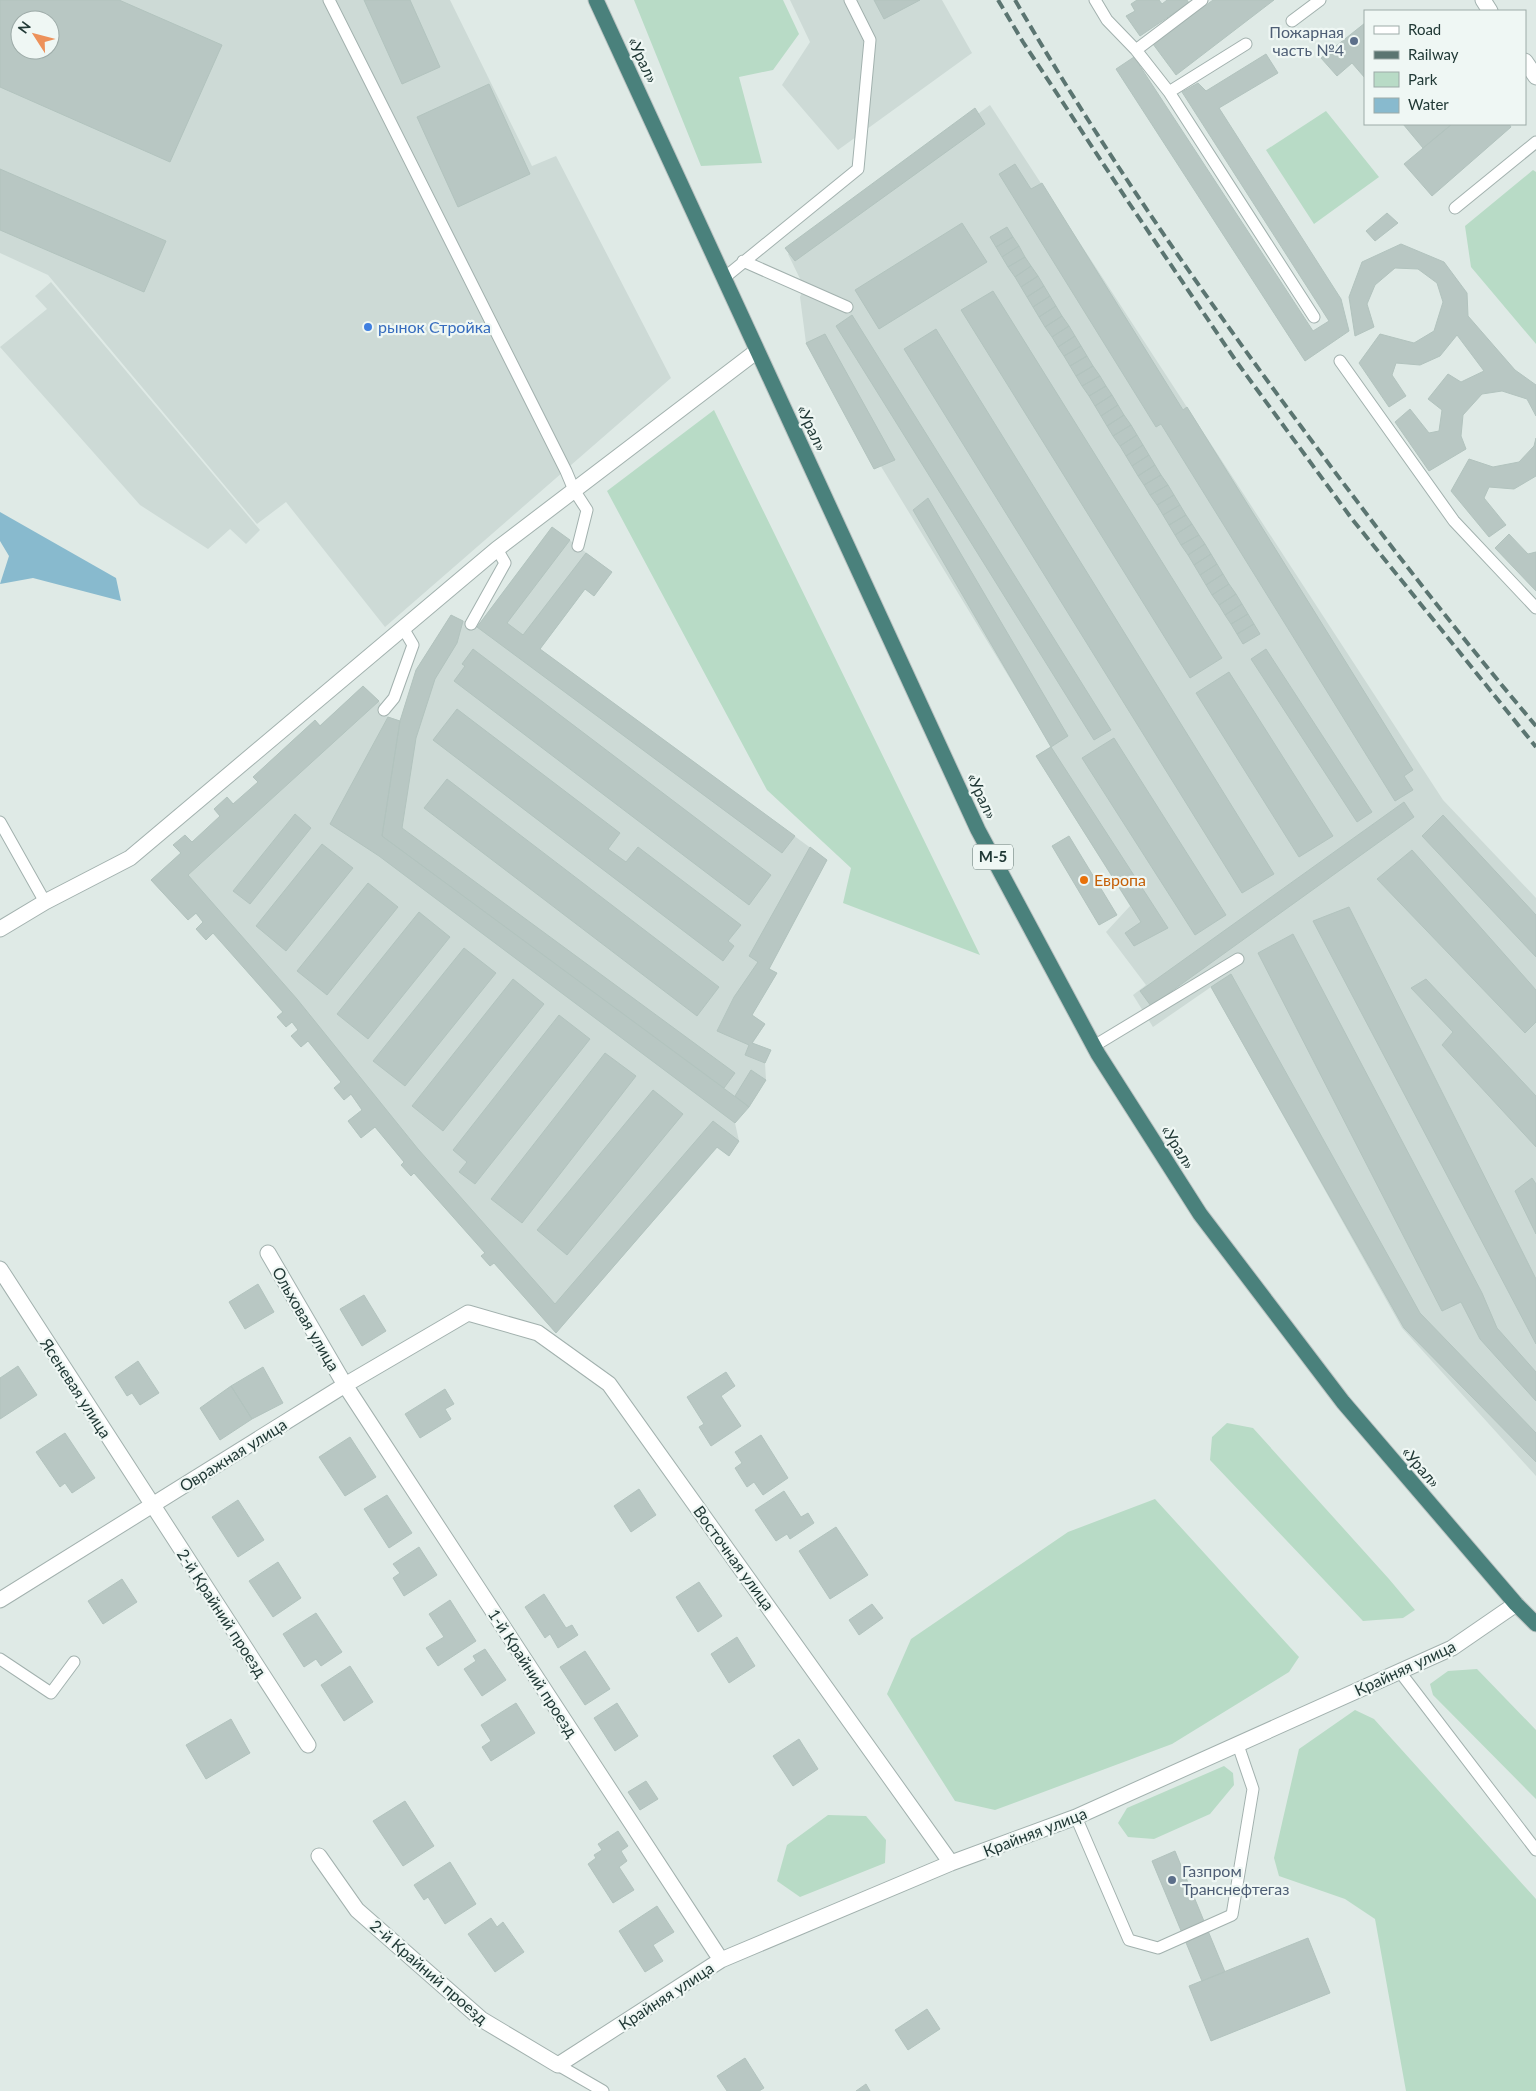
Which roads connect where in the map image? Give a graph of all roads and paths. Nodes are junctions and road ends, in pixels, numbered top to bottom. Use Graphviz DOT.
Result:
graph roads {
  1 [pos="330,0"];
  2 [pos="596,0"];
  3 [pos="850,0"];
  4 [pos="1095,0"];
  5 [pos="1202,0"];
  6 [pos="1320,0"];
  7 [pos="1292,21"];
  8 [pos="1246,44"];
  9 [pos="1136,50"];
  10 [pos="1526,62"];
  11 [pos="1536,77"];
  12 [pos="1169,92"];
  13 [pos="1536,142"];
  14 [pos="1455,208"];
  15 [pos="743,262"];
  16 [pos="724,278"];
  17 [pos="847,307"];
  18 [pos="1314,316"];
  19 [pos="757,351"];
  20 [pos="1340,361"];
  21 [pos="574,490"];
  22 [pos="578,546"];
  23 [pos="497,548"];
  24 [pos="1536,608"];
  25 [pos="471,624"];
  26 [pos="403,628"];
  27 [pos="384,710"];
  28 [pos="0,822"];
  29 [pos="45,902"];
  30 [pos="0,929"];
  31 [pos="1238,958"];
  32 [pos="1094,1046"];
  33 [pos="268,1253"];
  34 [pos="0,1269"];
  35 [pos="468,1313"];
  36 [pos="344,1385"];
  37 [pos="152,1506"];
  38 [pos="0,1600"];
  39 [pos="1516,1604"];
  40 [pos="1536,1624"];
  41 [pos="0,1659"];
  42 [pos="74,1662"];
  43 [pos="1400,1672"];
  44 [pos="1238,1744"];
  45 [pos="308,1745"];
  46 [pos="1076,1817"];
  47 [pos="1536,1850"];
  48 [pos="319,1856"];
  49 [pos="951,1863"];
  50 [pos="721,1960"];
  51 [pos="558,2065"];
  52 [pos="603,2091"];
  1 -- 21 [label="lane"];
  2 -- 16 [label="highway, «Урал» / М-5"];
  3 -- 15 [label="lane"];
  4 -- 9 [label="lane"];
  5 -- 9 [label="lane"];
  6 -- 7 [label="lane"];
  8 -- 12 [label="lane"];
  9 -- 12 [label="lane"];
  10 -- 11 [label="street"];
  12 -- 18 [label="lane"];
  13 -- 14 [label="lane"];
  15 -- 16 [label="lane"];
  15 -- 17 [label="lane"];
  16 -- 19 [label="highway, «Урал» / М-5"];
  19 -- 21 [label="street"];
  19 -- 32 [label="highway, «Урал» / М-5"];
  20 -- 24 [label="lane"];
  21 -- 22 [label="lane"];
  21 -- 23 [label="street"];
  23 -- 25 [label="lane"];
  23 -- 26 [label="street"];
  26 -- 27 [label="lane"];
  26 -- 29 [label="street"];
  28 -- 29 [label="lane"];
  29 -- 30 [label="street"];
  31 -- 32 [label="lane"];
  32 -- 39 [label="highway, «Урал» / М-5"];
  33 -- 36 [label="street, Ольховая улица"];
  34 -- 37 [label="street, Ясеневая улица"];
  35 -- 36 [label="street, Овражная улица"];
  35 -- 49 [label="street, Восточная улица"];
  36 -- 37 [label="street, Овражная улица"];
  36 -- 50 [label="street, 1-й Крайний проезд"];
  37 -- 38 [label="street, Овражная улица"];
  37 -- 45 [label="street, 2-й Крайний проезд"];
  39 -- 40 [label="highway, «Урал» / М-5"];
  39 -- 43 [label="street, Крайняя улица"];
  41 -- 42 [label="lane"];
  43 -- 44 [label="street, Крайняя улица"];
  43 -- 47 [label="lane"];
  44 -- 46 [label="street, Крайняя улица"];
  44 -- 46 [label="lane"];
  46 -- 49 [label="street, Крайняя улица"];
  48 -- 51 [label="street, 2-й Крайний проезд"];
  49 -- 50 [label="street, Крайняя улица"];
  50 -- 51 [label="street, Крайняя улица"];
  51 -- 52 [label="lane"];
}
